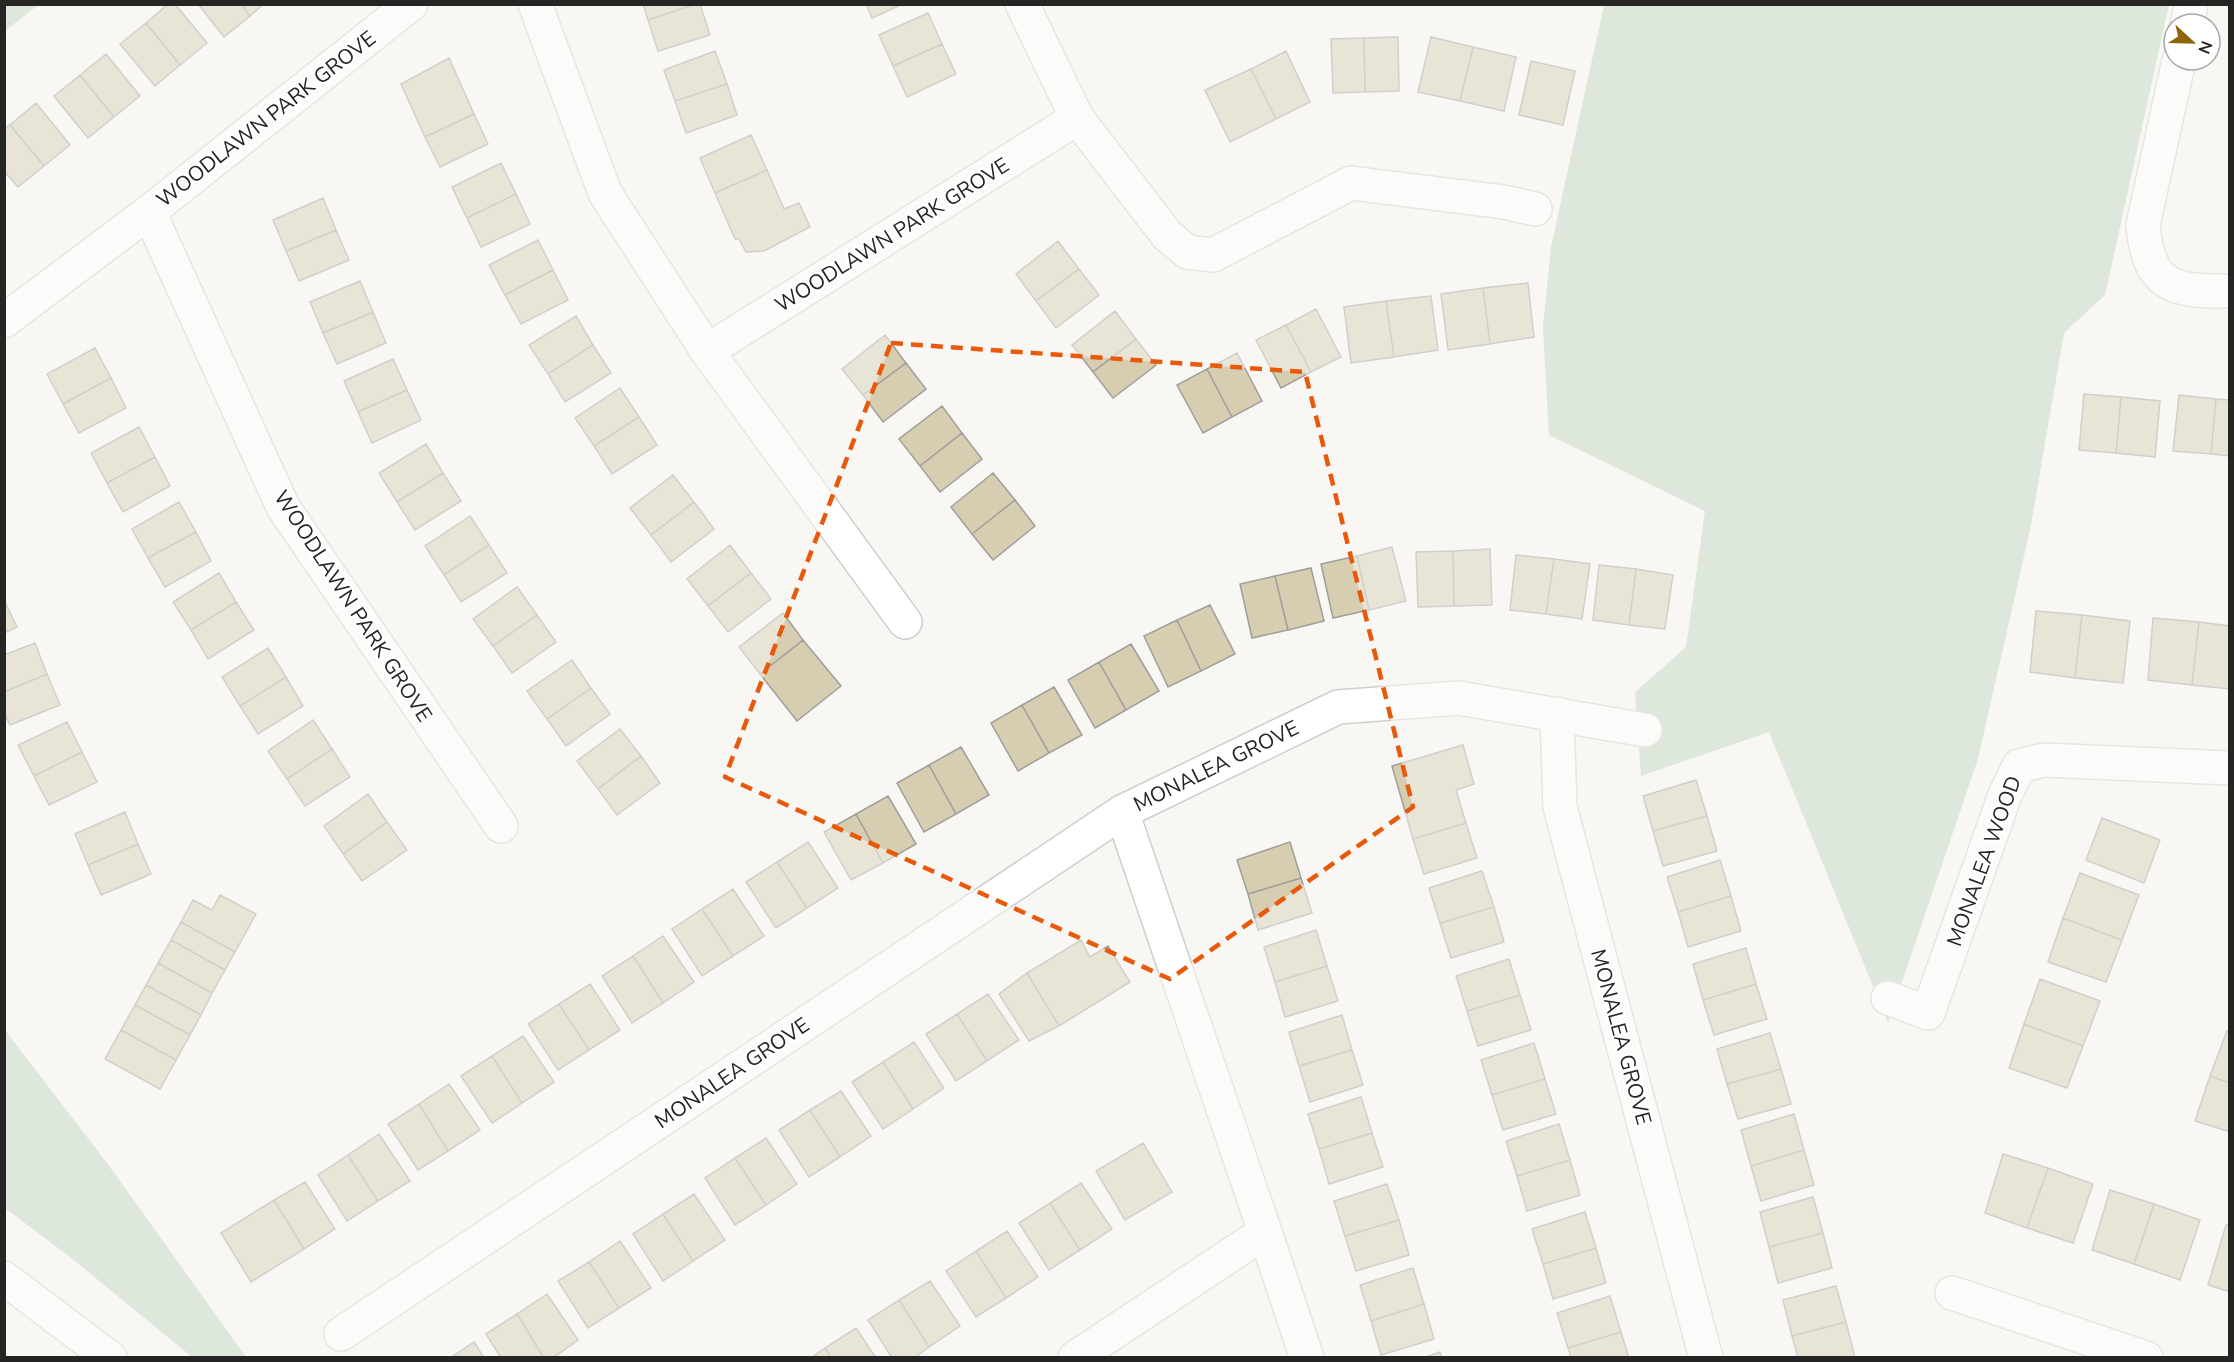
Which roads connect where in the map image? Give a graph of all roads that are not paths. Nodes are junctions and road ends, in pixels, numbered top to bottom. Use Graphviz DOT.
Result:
graph roads {
  1 [pos="411,4"];
  2 [pos="535,4"];
  3 [pos="1022,4"];
  4 [pos="2176,72"];
  5 [pos="1077,118"];
  6 [pos="1535,209"];
  7 [pos="149,212"];
  8 [pos="2229,291"];
  9 [pos="4,321"];
  10 [pos="707,351"];
  11 [pos="904,622"];
  12 [pos="1557,714"];
  13 [pos="1645,730"];
  14 [pos="2229,768"];
  15 [pos="1122,812"];
  16 [pos="501,826"];
  17 [pos="1888,998"];
  18 [pos="1265,1232"];
  19 [pos="4,1278"];
  20 [pos="1952,1293"];
  21 [pos="341,1334"];
  22 [pos="110,1358"];
  23 [pos="1075,1358"];
  24 [pos="1307,1358"];
  25 [pos="1706,1358"];
  26 [pos="2146,1358"];
  1 -- 7 [label="street, WOODLAWN PARK GROVE"];
  2 -- 10 [label="street"];
  3 -- 5 [label="street"];
  4 -- 8 [label="street"];
  5 -- 6 [label="street"];
  5 -- 10 [label="street, WOODLAWN PARK GROVE"];
  7 -- 9 [label="street, WOODLAWN PARK GROVE"];
  7 -- 16 [label="street, WOODLAWN PARK GROVE"];
  10 -- 11 [label="street"];
  12 -- 13 [label="street, MONALEA GROVE"];
  12 -- 15 [label="street, MONALEA GROVE"];
  12 -- 25 [label="street, MONALEA GROVE"];
  14 -- 17 [label="street, MONALEA WOOD"];
  15 -- 18 [label="street, MONALEA GROVE"];
  15 -- 21 [label="street, MONALEA GROVE"];
  18 -- 23 [label="street"];
  18 -- 24 [label="street, MONALEA GROVE"];
  19 -- 22 [label="street"];
  20 -- 26 [label="street"];
}
